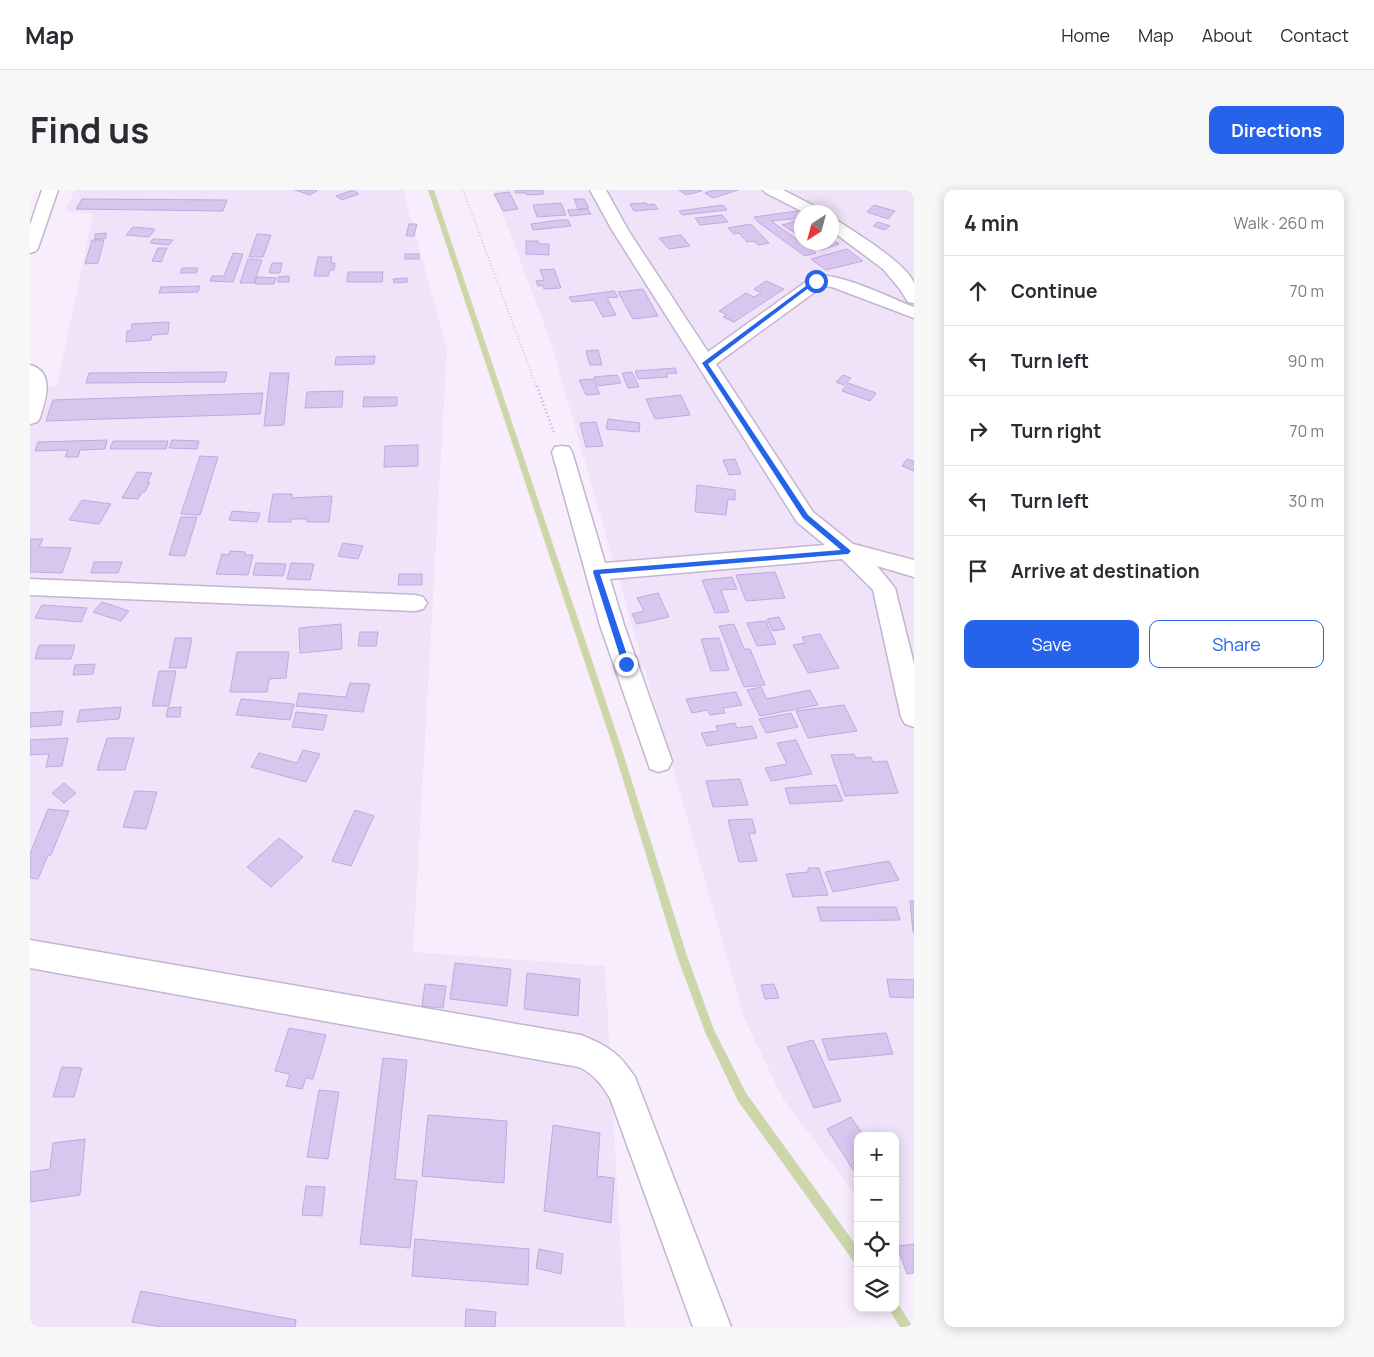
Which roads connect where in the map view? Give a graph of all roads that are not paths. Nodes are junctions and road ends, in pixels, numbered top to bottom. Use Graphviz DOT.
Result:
graph roads {
  1 [pos="50,190"];
  2 [pos="598,190"];
  3 [pos="771,190"];
  4 [pos="800,205"];
  5 [pos="839,229"];
  6 [pos="30,248"];
  7 [pos="914,298"];
  8 [pos="914,313"];
  9 [pos="705,363"];
  10 [pos="30,371"];
  11 [pos="30,418"];
  12 [pos="562,452"];
  13 [pos="848,551"];
  14 [pos="914,569"];
  15 [pos="596,572"];
  16 [pos="30,587"];
  17 [pos="414,603"];
  18 [pos="914,717"];
  19 [pos="659,761"];
  20 [pos="30,954"];
  21 [pos="712,1327"];
  1 -- 6 [label="street"];
  2 -- 9 [label="street"];
  3 -- 4 [label="street"];
  5 -- 7 [label="street"];
  8 -- 9 [label="street"];
  9 -- 13 [label="street"];
  10 -- 11 [label="street"];
  12 -- 15 [label="street"];
  13 -- 14 [label="street"];
  13 -- 15 [label="street"];
  13 -- 18 [label="street"];
  15 -- 19 [label="street"];
  16 -- 17 [label="street"];
  20 -- 21 [label="street"];
}
